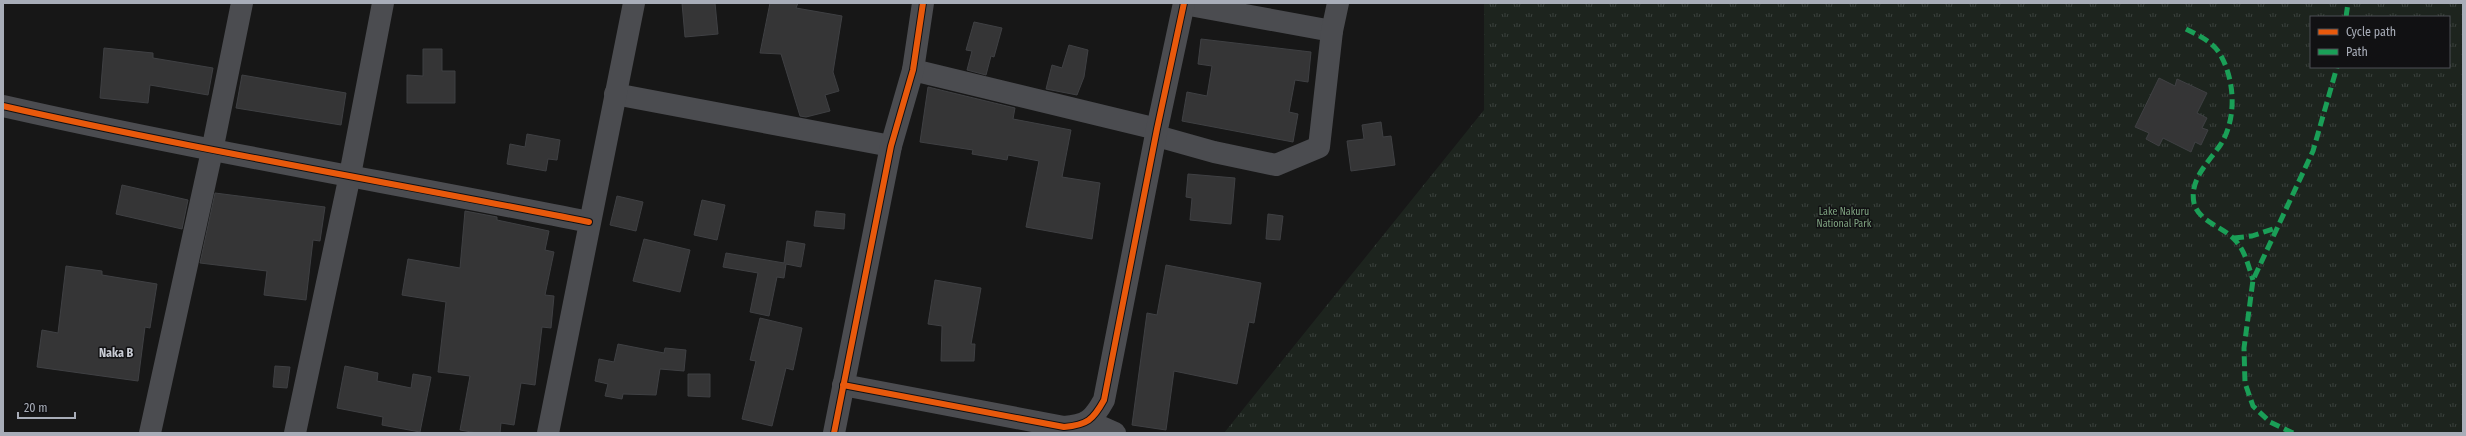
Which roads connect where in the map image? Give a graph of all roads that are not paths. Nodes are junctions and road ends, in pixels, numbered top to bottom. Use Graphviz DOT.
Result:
graph roads {
  1 [pos="242,3"];
  2 [pos="383,3"];
  3 [pos="634,3"];
  4 [pos="923,3"];
  5 [pos="1184,3"];
  6 [pos="1338,3"];
  7 [pos="1332,31"];
  8 [pos="913,70"];
  9 [pos="615,94"];
  10 [pos="3,106"];
  11 [pos="1157,132"];
  12 [pos="891,146"];
  13 [pos="212,151"];
  14 [pos="350,175"];
  15 [pos="589,222"];
  16 [pos="843,384"];
  17 [pos="1088,421"];
  18 [pos="150,433"];
  19 [pos="295,433"];
  20 [pos="548,433"];
  21 [pos="834,433"];
  22 [pos="1115,433"];
  1 -- 13 [label="street"];
  2 -- 14 [label="street"];
  3 -- 9 [label="street"];
  4 -- 8 [label="street"];
  5 -- 7 [label="street"];
  5 -- 11 [label="street"];
  6 -- 7 [label="street"];
  7 -- 11 [label="street"];
  8 -- 11 [label="street"];
  8 -- 12 [label="street"];
  9 -- 12 [label="street"];
  9 -- 15 [label="street"];
  10 -- 13 [label="street"];
  11 -- 17 [label="street"];
  12 -- 16 [label="street"];
  13 -- 14 [label="street"];
  13 -- 18 [label="street"];
  14 -- 15 [label="street"];
  14 -- 19 [label="street"];
  15 -- 20 [label="street"];
  16 -- 17 [label="street"];
  16 -- 21 [label="street"];
  17 -- 22 [label="street"];
}
